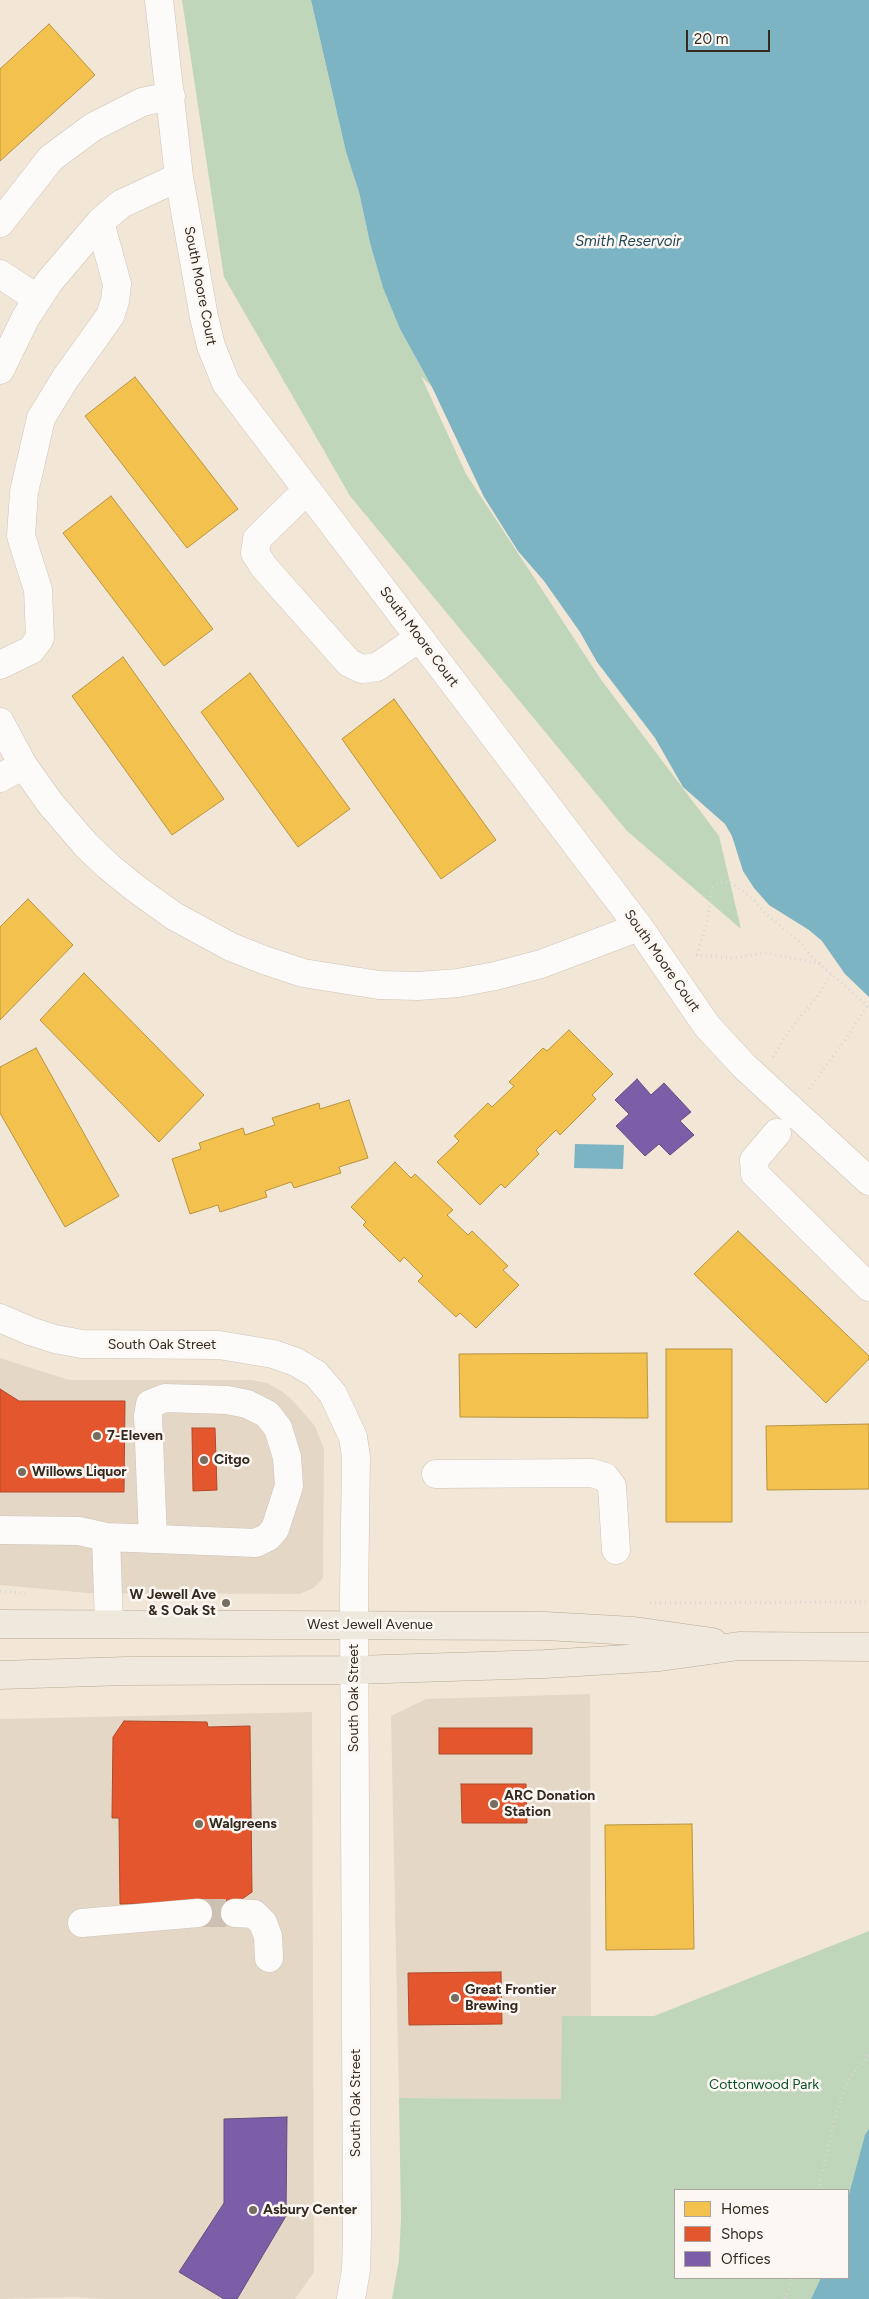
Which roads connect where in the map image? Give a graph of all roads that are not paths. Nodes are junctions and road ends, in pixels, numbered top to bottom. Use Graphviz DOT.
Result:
graph roads {
  1 [pos="160,0"];
  2 [pos="170,96"];
  3 [pos="180,177"];
  4 [pos="100,222"];
  5 [pos="0,223"];
  6 [pos="0,274"];
  7 [pos="38,299"];
  8 [pos="0,370"];
  9 [pos="307,490"];
  10 [pos="419,638"];
  11 [pos="0,665"];
  12 [pos="0,722"];
  13 [pos="12,771"];
  14 [pos="639,927"];
  15 [pos="777,1133"];
  16 [pos="869,1182"];
  17 [pos="869,1287"];
  18 [pos="0,1318"];
  19 [pos="436,1474"];
  20 [pos="0,1530"];
  21 [pos="106,1537"];
  22 [pos="153,1539"];
  23 [pos="616,1550"];
  24 [pos="0,1624"];
  25 [pos="109,1624"];
  26 [pos="354,1626"];
  27 [pos="739,1646"];
  28 [pos="869,1647"];
  29 [pos="354,1670"];
  30 [pos="0,1675"];
  31 [pos="198,1913"];
  32 [pos="235,1913"];
  33 [pos="82,1923"];
  34 [pos="269,1958"];
  35 [pos="351,2299"];
  1 -- 2 [label="street, South Moore Court"];
  2 -- 3 [label="street, South Moore Court"];
  2 -- 5 [label="street"];
  3 -- 4 [label="street"];
  3 -- 9 [label="street, South Moore Court"];
  4 -- 7 [label="street"];
  4 -- 11 [label="street"];
  6 -- 7 [label="street"];
  7 -- 8 [label="street"];
  9 -- 10 [label="street, South Moore Court"];
  9 -- 10 [label="street"];
  10 -- 14 [label="street, South Moore Court"];
  12 -- 13 [label="street"];
  13 -- 14 [label="street"];
  14 -- 16 [label="street, South Moore Court"];
  15 -- 17 [label="street"];
  18 -- 26 [label="street, South Oak Street"];
  19 -- 23 [label="street"];
  20 -- 21 [label="street"];
  21 -- 22 [label="street"];
  21 -- 25 [label="street"];
  22 -- 22 [label="street"];
  24 -- 25 [label="main road, West Jewell Avenue"];
  25 -- 26 [label="main road, West Jewell Avenue"];
  26 -- 27 [label="main road, West Jewell Avenue"];
  26 -- 29 [label="street, South Oak Street"];
  27 -- 28 [label="main road, West Jewell Avenue"];
  27 -- 29 [label="main road, West Jewell Avenue"];
  29 -- 30 [label="main road, West Jewell Avenue"];
  29 -- 35 [label="street, South Oak Street"];
  31 -- 33 [label="street"];
  32 -- 34 [label="street"];
}
